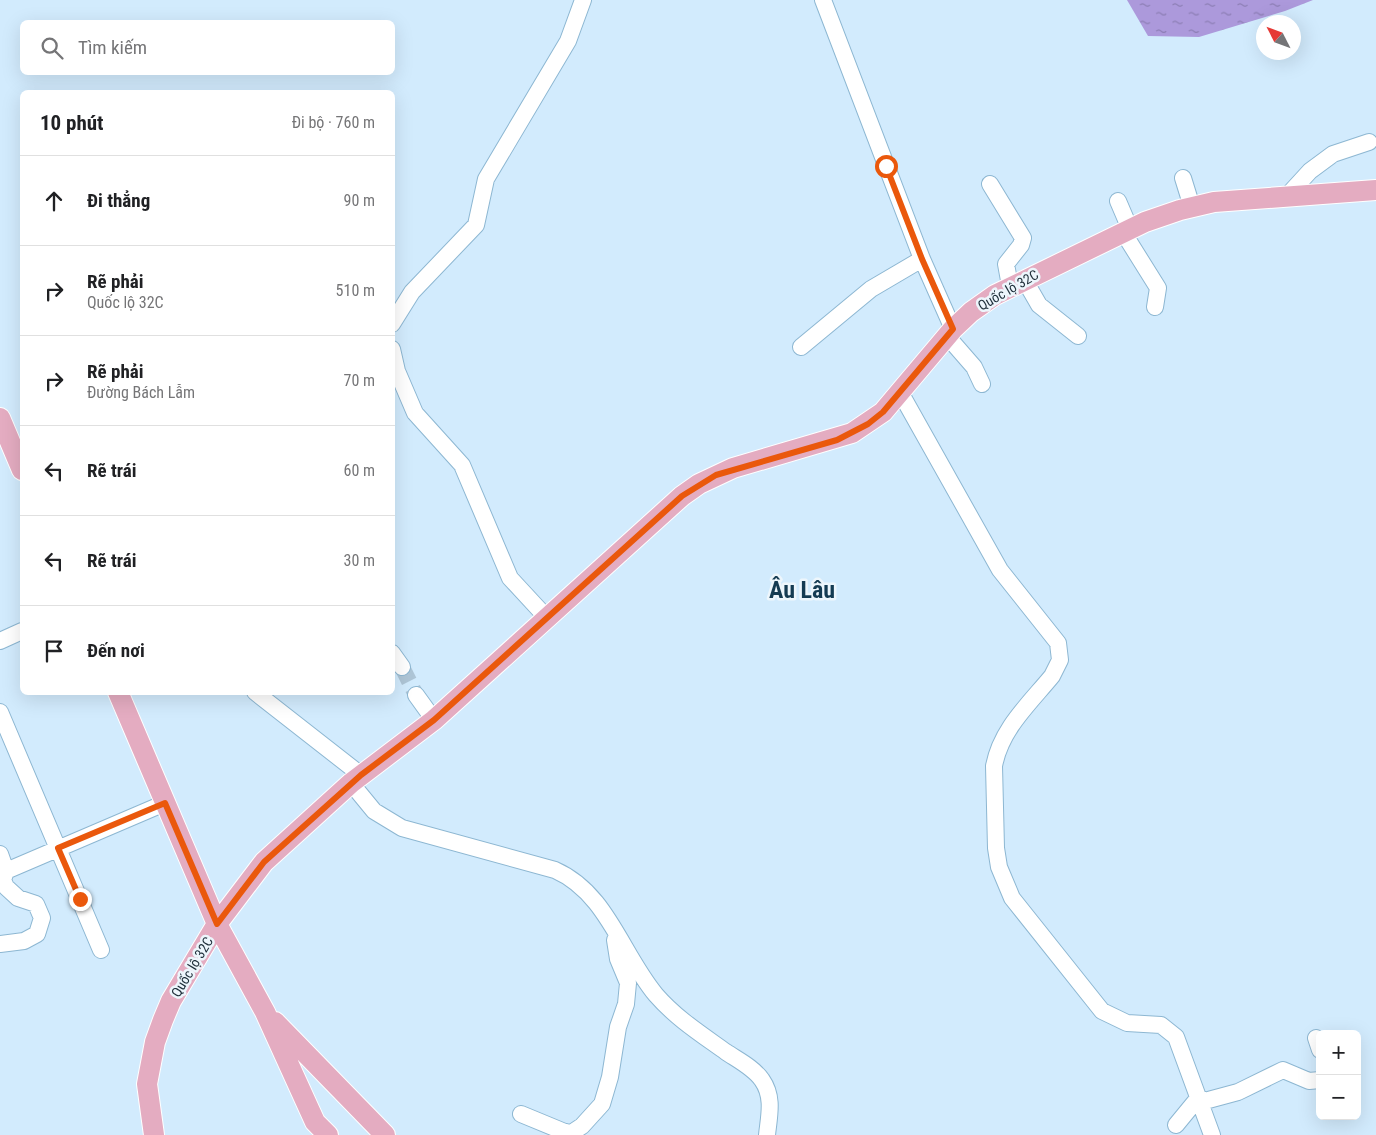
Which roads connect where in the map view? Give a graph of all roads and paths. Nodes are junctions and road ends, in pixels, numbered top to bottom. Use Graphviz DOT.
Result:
graph roads {
  1 [pos="583,0"];
  2 [pos="823,0"];
  3 [pos="1369,142"];
  4 [pos="1183,178"];
  5 [pos="990,184"];
  6 [pos="1376,190"];
  7 [pos="1288,195"];
  8 [pos="1118,200"];
  9 [pos="1192,206"];
  10 [pos="1126,230"];
  11 [pos="922,259"];
  12 [pos="1017,283"];
  13 [pos="1155,307"];
  14 [pos="395,319"];
  15 [pos="950,332"];
  16 [pos="1078,336"];
  17 [pos="801,347"];
  18 [pos="395,361"];
  19 [pos="982,384"];
  20 [pos="900,392"];
  21 [pos="0,418"];
  22 [pos="20,465"];
  23 [pos="547,618"];
  24 [pos="20,633"];
  25 [pos="0,641"];
  26 [pos="395,657"];
  27 [pos="402,667"];
  28 [pos="119,695"];
  29 [pos="258,695"];
  30 [pos="416,695"];
  31 [pos="0,712"];
  32 [pos="434,720"];
  33 [pos="356,779"];
  34 [pos="165,803"];
  35 [pos="58,848"];
  36 [pos="0,854"];
  37 [pos="6,871"];
  38 [pos="217,924"];
  39 [pos="613,929"];
  40 [pos="0,944"];
  41 [pos="101,950"];
  42 [pos="265,1012"];
  43 [pos="1316,1080"];
  44 [pos="1200,1100"];
  45 [pos="522,1114"];
  46 [pos="1176,1125"];
  47 [pos="154,1135"];
  48 [pos="328,1135"];
  49 [pos="385,1135"];
  50 [pos="767,1135"];
  51 [pos="1212,1135"];
  1 -- 14 [label="street"];
  2 -- 11 [label="street"];
  3 -- 7 [label="street"];
  4 -- 9 [label="street"];
  5 -- 12 [label="street"];
  6 -- 7 [label="main road, Quốc lộ 32C"];
  7 -- 9 [label="main road, Quốc lộ 32C"];
  8 -- 10 [label="street"];
  9 -- 10 [label="main road, Quốc lộ 32C"];
  10 -- 12 [label="main road, Quốc lộ 32C"];
  10 -- 13 [label="street"];
  11 -- 15 [label="street"];
  11 -- 17 [label="street"];
  12 -- 15 [label="main road, Quốc lộ 32C"];
  12 -- 16 [label="street"];
  15 -- 19 [label="street"];
  15 -- 20 [label="main road, Quốc lộ 32C"];
  18 -- 23 [label="street"];
  20 -- 23 [label="main road, Quốc lộ 32C"];
  20 -- 44 [label="street"];
  21 -- 22 [label="main road"];
  23 -- 32 [label="main road, Quốc lộ 32C"];
  24 -- 25 [label="street"];
  26 -- 27 [label="street"];
  28 -- 34 [label="main road"];
  29 -- 33 [label="street"];
  30 -- 32 [label="street"];
  31 -- 35 [label="street"];
  32 -- 33 [label="main road, Quốc lộ 32C"];
  33 -- 38 [label="main road, Quốc lộ 32C"];
  33 -- 39 [label="street"];
  34 -- 35 [label="street"];
  34 -- 38 [label="main road"];
  35 -- 37 [label="street"];
  35 -- 41 [label="street"];
  36 -- 37 [label="street"];
  37 -- 40 [label="street"];
  38 -- 42 [label="main road"];
  38 -- 47 [label="main road, Quốc lộ 32C"];
  39 -- 45 [label="street"];
  39 -- 50 [label="street"];
  42 -- 48 [label="main road"];
  42 -- 49 [label="main road"];
  43 -- 44 [label="street"];
  44 -- 46 [label="street"];
  44 -- 51 [label="street"];
}
